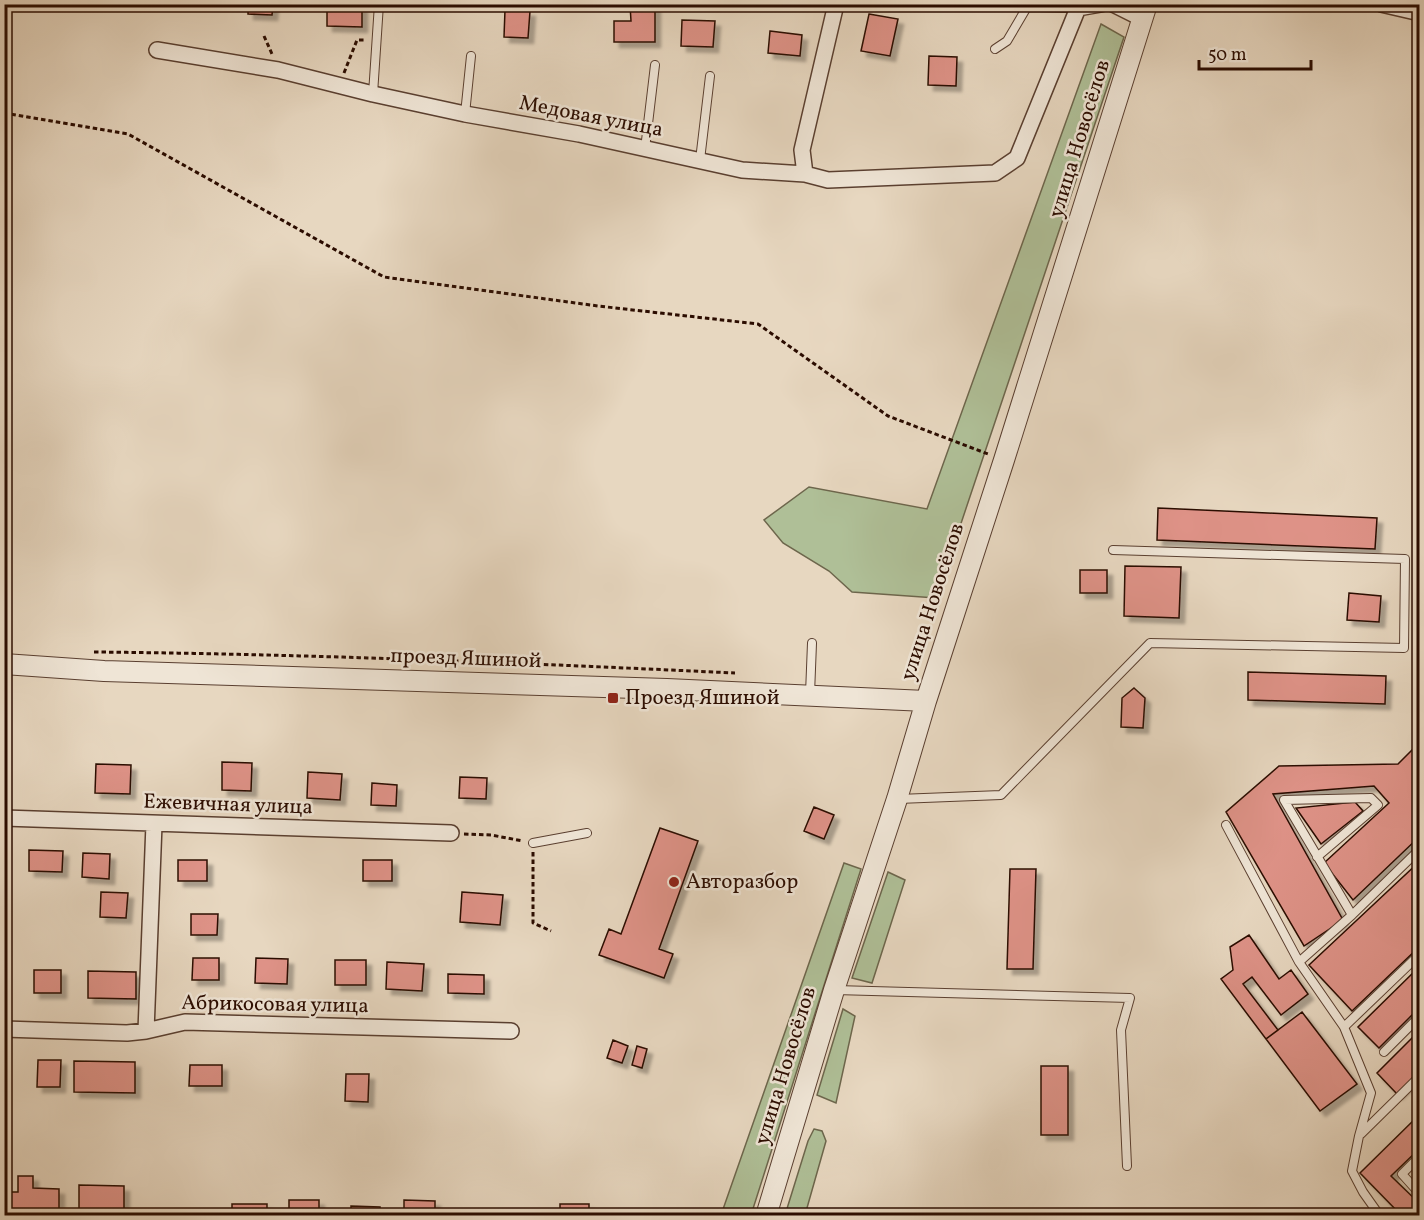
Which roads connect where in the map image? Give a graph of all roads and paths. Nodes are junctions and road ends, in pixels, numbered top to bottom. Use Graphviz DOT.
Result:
graph roads {
  1 [pos="379,4"];
  2 [pos="836,4"];
  3 [pos="1101,4"];
  4 [pos="1113,4"];
  5 [pos="1380,4"];
  6 [pos="1078,6"];
  7 [pos="1145,12"];
  8 [pos="1419,13"];
  9 [pos="377,41"];
  10 [pos="157,50"];
  11 [pos="995,50"];
  12 [pos="471,56"];
  13 [pos="655,65"];
  14 [pos="710,76"];
  15 [pos="339,86"];
  16 [pos="373,94"];
  17 [pos="4,113"];
  18 [pos="465,114"];
  19 [pos="645,148"];
  20 [pos="700,160"];
  21 [pos="805,174"];
  22 [pos="1004,460"];
  23 [pos="1113,550"];
  24 [pos="812,643"];
  25 [pos="93,652"];
  26 [pos="4,664"];
  27 [pos="743,674"];
  28 [pos="810,695"];
  29 [pos="926,701"];
  30 [pos="897,799"];
  31 [pos="4,818"];
  32 [pos="154,824"];
  33 [pos="1226,825"];
  34 [pos="587,832"];
  35 [pos="451,833"];
  36 [pos="533,843"];
  37 [pos="1419,849"];
  38 [pos="1317,857"];
  39 [pos="1352,915"];
  40 [pos="551,931"];
  41 [pos="1419,954"];
  42 [pos="1299,962"];
  43 [pos="834,990"];
  44 [pos="1419,1016"];
  45 [pos="1344,1027"];
  46 [pos="4,1029"];
  47 [pos="146,1031"];
  48 [pos="511,1031"];
  49 [pos="1384,1052"];
  50 [pos="1419,1076"];
  51 [pos="1359,1136"];
  52 [pos="1419,1156"];
  53 [pos="1127,1166"];
  54 [pos="1419,1194"];
  55 [pos="766,1215"];
  56 [pos="1380,1215"];
  1 -- 9 [label="lane"];
  2 -- 21 [label="street"];
  3 -- 6 [label="street"];
  4 -- 7 [label="street"];
  5 -- 8 [label="street"];
  6 -- 11 [label="lane"];
  6 -- 21 [label="street, Медовая улица"];
  7 -- 22 [label="street, улица Новосёлов"];
  9 -- 15 [label="path"];
  9 -- 16 [label="lane"];
  10 -- 15 [label="street, Медовая улица"];
  12 -- 18 [label="lane"];
  13 -- 19 [label="lane"];
  14 -- 20 [label="lane"];
  15 -- 16 [label="street, Медовая улица"];
  16 -- 18 [label="street, Медовая улица"];
  17 -- 22 [label="path"];
  18 -- 19 [label="street, Медовая улица"];
  19 -- 20 [label="street, Медовая улица"];
  20 -- 21 [label="street, Медовая улица"];
  22 -- 29 [label="street, улица Новосёлов"];
  23 -- 30 [label="lane"];
  24 -- 28 [label="lane"];
  25 -- 27 [label="path"];
  26 -- 28 [label="street, проезд Яшиной"];
  28 -- 29 [label="street, проезд Яшиной"];
  29 -- 30 [label="street, улица Новосёлов"];
  30 -- 43 [label="street, улица Новосёлов"];
  31 -- 32 [label="street, Ежевичная улица"];
  32 -- 35 [label="street, Ежевичная улица"];
  32 -- 47 [label="street"];
  33 -- 42 [label="lane"];
  34 -- 36 [label="lane"];
  35 -- 36 [label="path"];
  36 -- 40 [label="path"];
  37 -- 39 [label="lane"];
  38 -- 38 [label="lane"];
  38 -- 39 [label="lane"];
  39 -- 42 [label="lane"];
  41 -- 45 [label="lane"];
  42 -- 45 [label="lane"];
  43 -- 53 [label="lane"];
  43 -- 55 [label="street, улица Новосёлов"];
  44 -- 49 [label="lane"];
  45 -- 51 [label="lane"];
  46 -- 47 [label="street, Абрикосовая улица"];
  47 -- 48 [label="street, Абрикосовая улица"];
  50 -- 51 [label="lane"];
  51 -- 56 [label="lane"];
  52 -- 54 [label="lane"];
}
